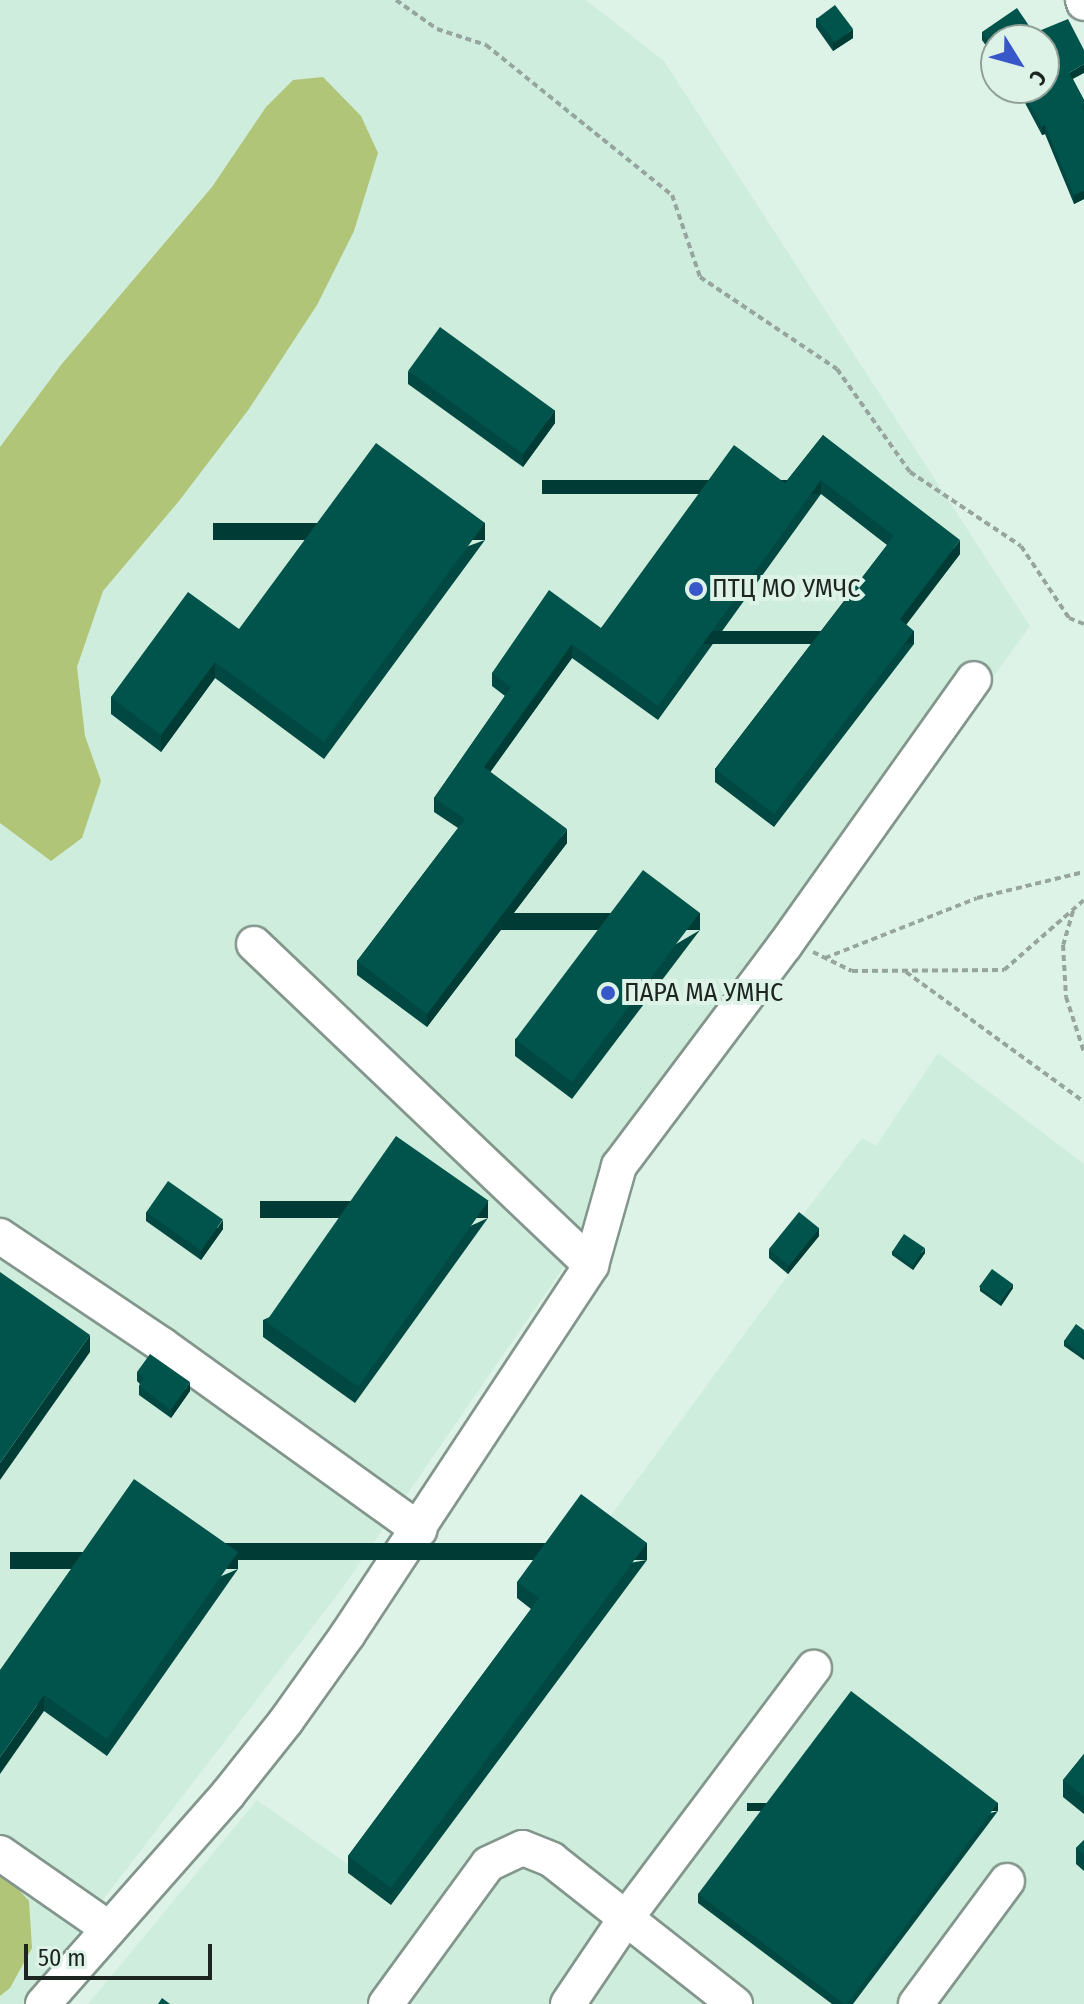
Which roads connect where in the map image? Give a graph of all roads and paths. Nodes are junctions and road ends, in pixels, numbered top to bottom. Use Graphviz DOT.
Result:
graph roads {
  1 [pos="396,0"];
  2 [pos="1084,624"];
  3 [pos="974,679"];
  4 [pos="1084,872"];
  5 [pos="1084,900"];
  6 [pos="1073,910"];
  7 [pos="254,944"];
  8 [pos="785,945"];
  9 [pos="825,958"];
  10 [pos="904,971"];
  11 [pos="1084,1052"];
  12 [pos="1084,1102"];
  13 [pos="0,1236"];
  14 [pos="591,1265"];
  15 [pos="419,1530"];
  16 [pos="814,1668"];
  17 [pos="0,1853"];
  18 [pos="1007,1881"];
  19 [pos="626,1918"];
  20 [pos="108,1928"];
  21 [pos="43,2004"];
  22 [pos="386,2004"];
  23 [pos="568,2004"];
  24 [pos="735,2004"];
  25 [pos="916,2004"];
  1 -- 2 [label="path"];
  3 -- 8 [label="lane"];
  4 -- 9 [label="path"];
  5 -- 6 [label="path"];
  6 -- 10 [label="path"];
  6 -- 11 [label="path"];
  7 -- 14 [label="lane"];
  8 -- 9 [label="path"];
  8 -- 14 [label="lane"];
  9 -- 10 [label="path"];
  10 -- 12 [label="path"];
  13 -- 15 [label="lane"];
  14 -- 15 [label="lane"];
  15 -- 20 [label="lane"];
  16 -- 19 [label="lane"];
  17 -- 20 [label="lane"];
  18 -- 25 [label="lane"];
  19 -- 22 [label="lane"];
  19 -- 23 [label="lane"];
  19 -- 24 [label="lane"];
  20 -- 21 [label="lane"];
}
